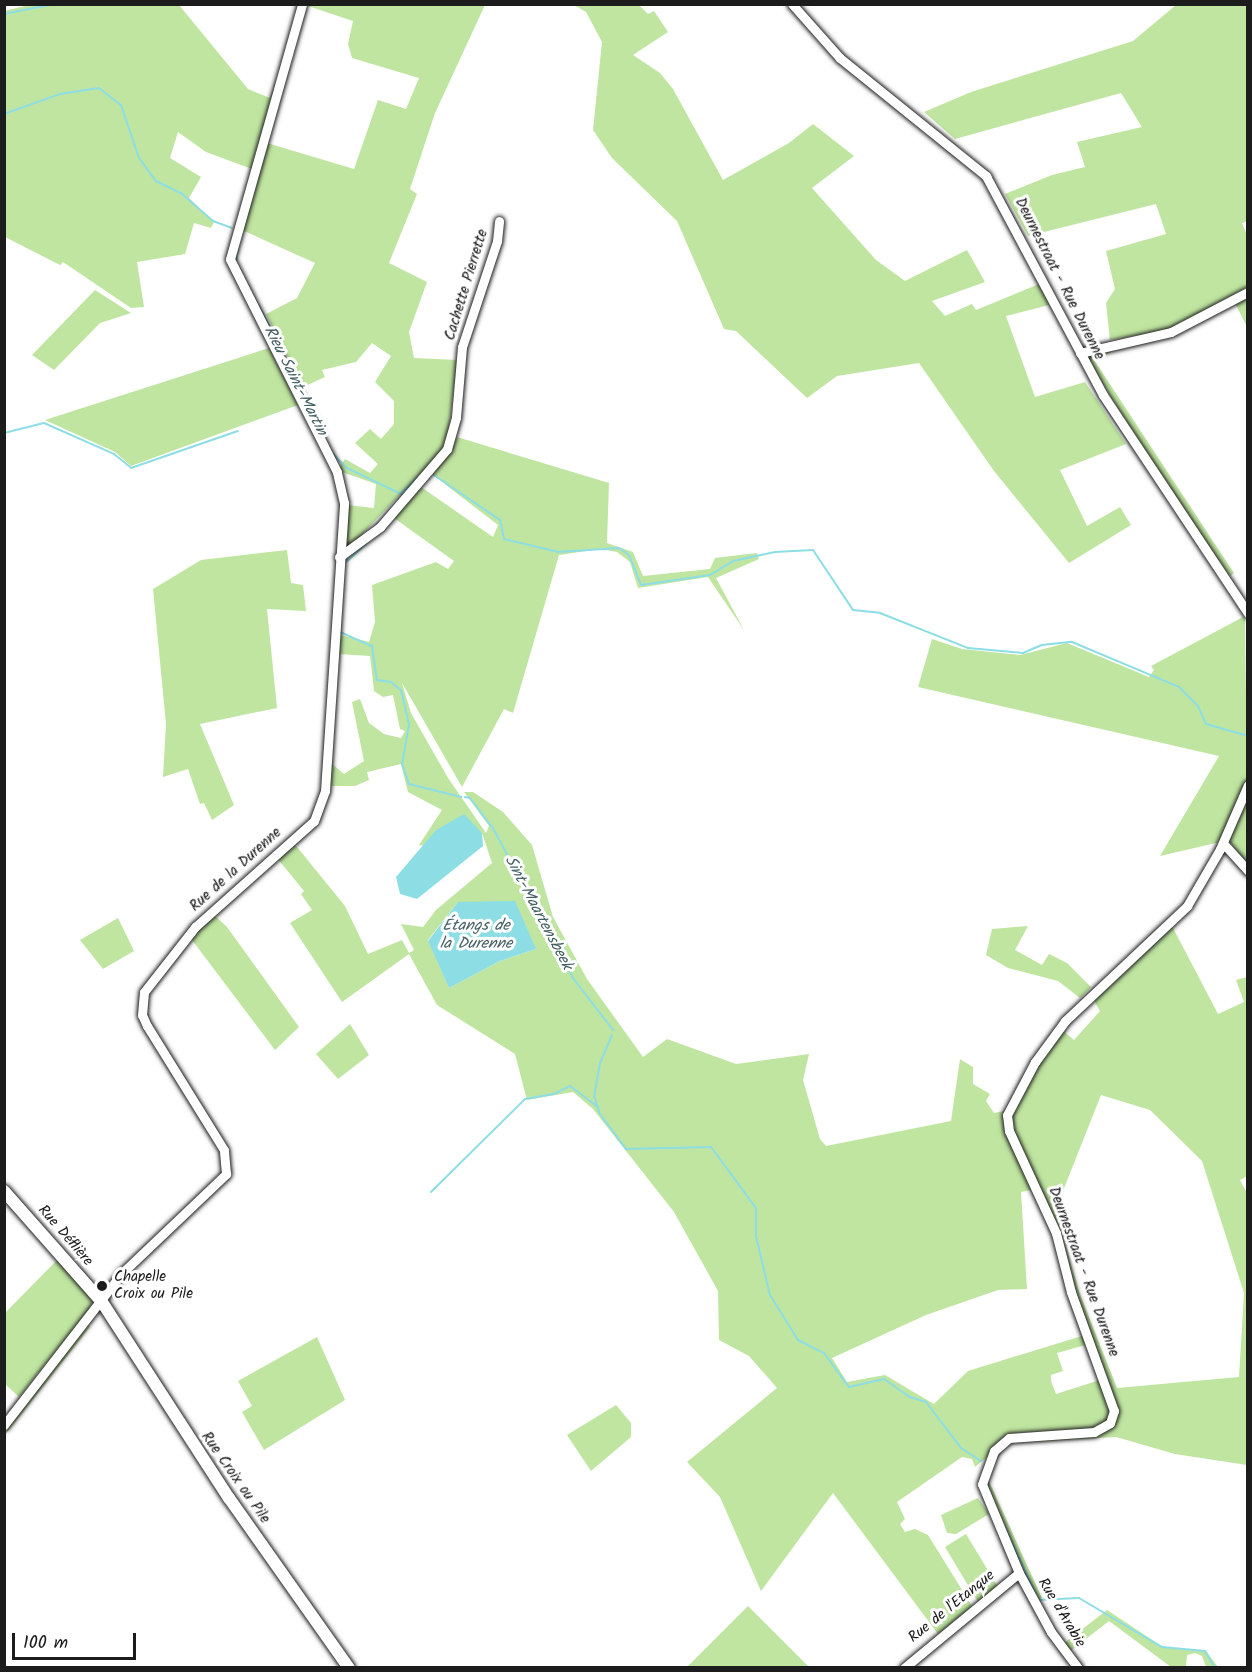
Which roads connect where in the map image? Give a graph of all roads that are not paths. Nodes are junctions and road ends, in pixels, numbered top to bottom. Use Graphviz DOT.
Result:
graph roads {
  1 [pos="302,4"];
  2 [pos="792,4"];
  3 [pos="499,221"];
  4 [pos="1248,292"];
  5 [pos="1080,353"];
  6 [pos="339,557"];
  7 [pos="1248,613"];
  8 [pos="1248,785"];
  9 [pos="1223,843"];
  10 [pos="1248,871"];
  11 [pos="4,1191"];
  12 [pos="102,1302"];
  13 [pos="4,1425"];
  14 [pos="984,1471"];
  15 [pos="1019,1573"];
  16 [pos="349,1668"];
  17 [pos="904,1668"];
  18 [pos="1078,1668"];
  1 -- 6 [label="street, Rue de la Durenne"];
  2 -- 5 [label="street, Deurnestraat - Rue Durenne"];
  3 -- 6 [label="street, Cachette Pierrette"];
  4 -- 5 [label="street"];
  5 -- 7 [label="street, Deurnestraat - Rue Durenne"];
  6 -- 12 [label="street, Rue de la Durenne"];
  8 -- 9 [label="street, Deurnestraat - Rue Durenne"];
  9 -- 10 [label="street"];
  9 -- 14 [label="street, Deurnestraat - Rue Durenne"];
  11 -- 12 [label="street, Rue Déflière"];
  12 -- 13 [label="street"];
  12 -- 16 [label="street, Rue Croix ou Pile"];
  14 -- 15 [label="street, Rue de l'Etanque"];
  15 -- 17 [label="street, Rue de l'Etanque"];
  15 -- 18 [label="street, Rue d'Arabie"];
}
